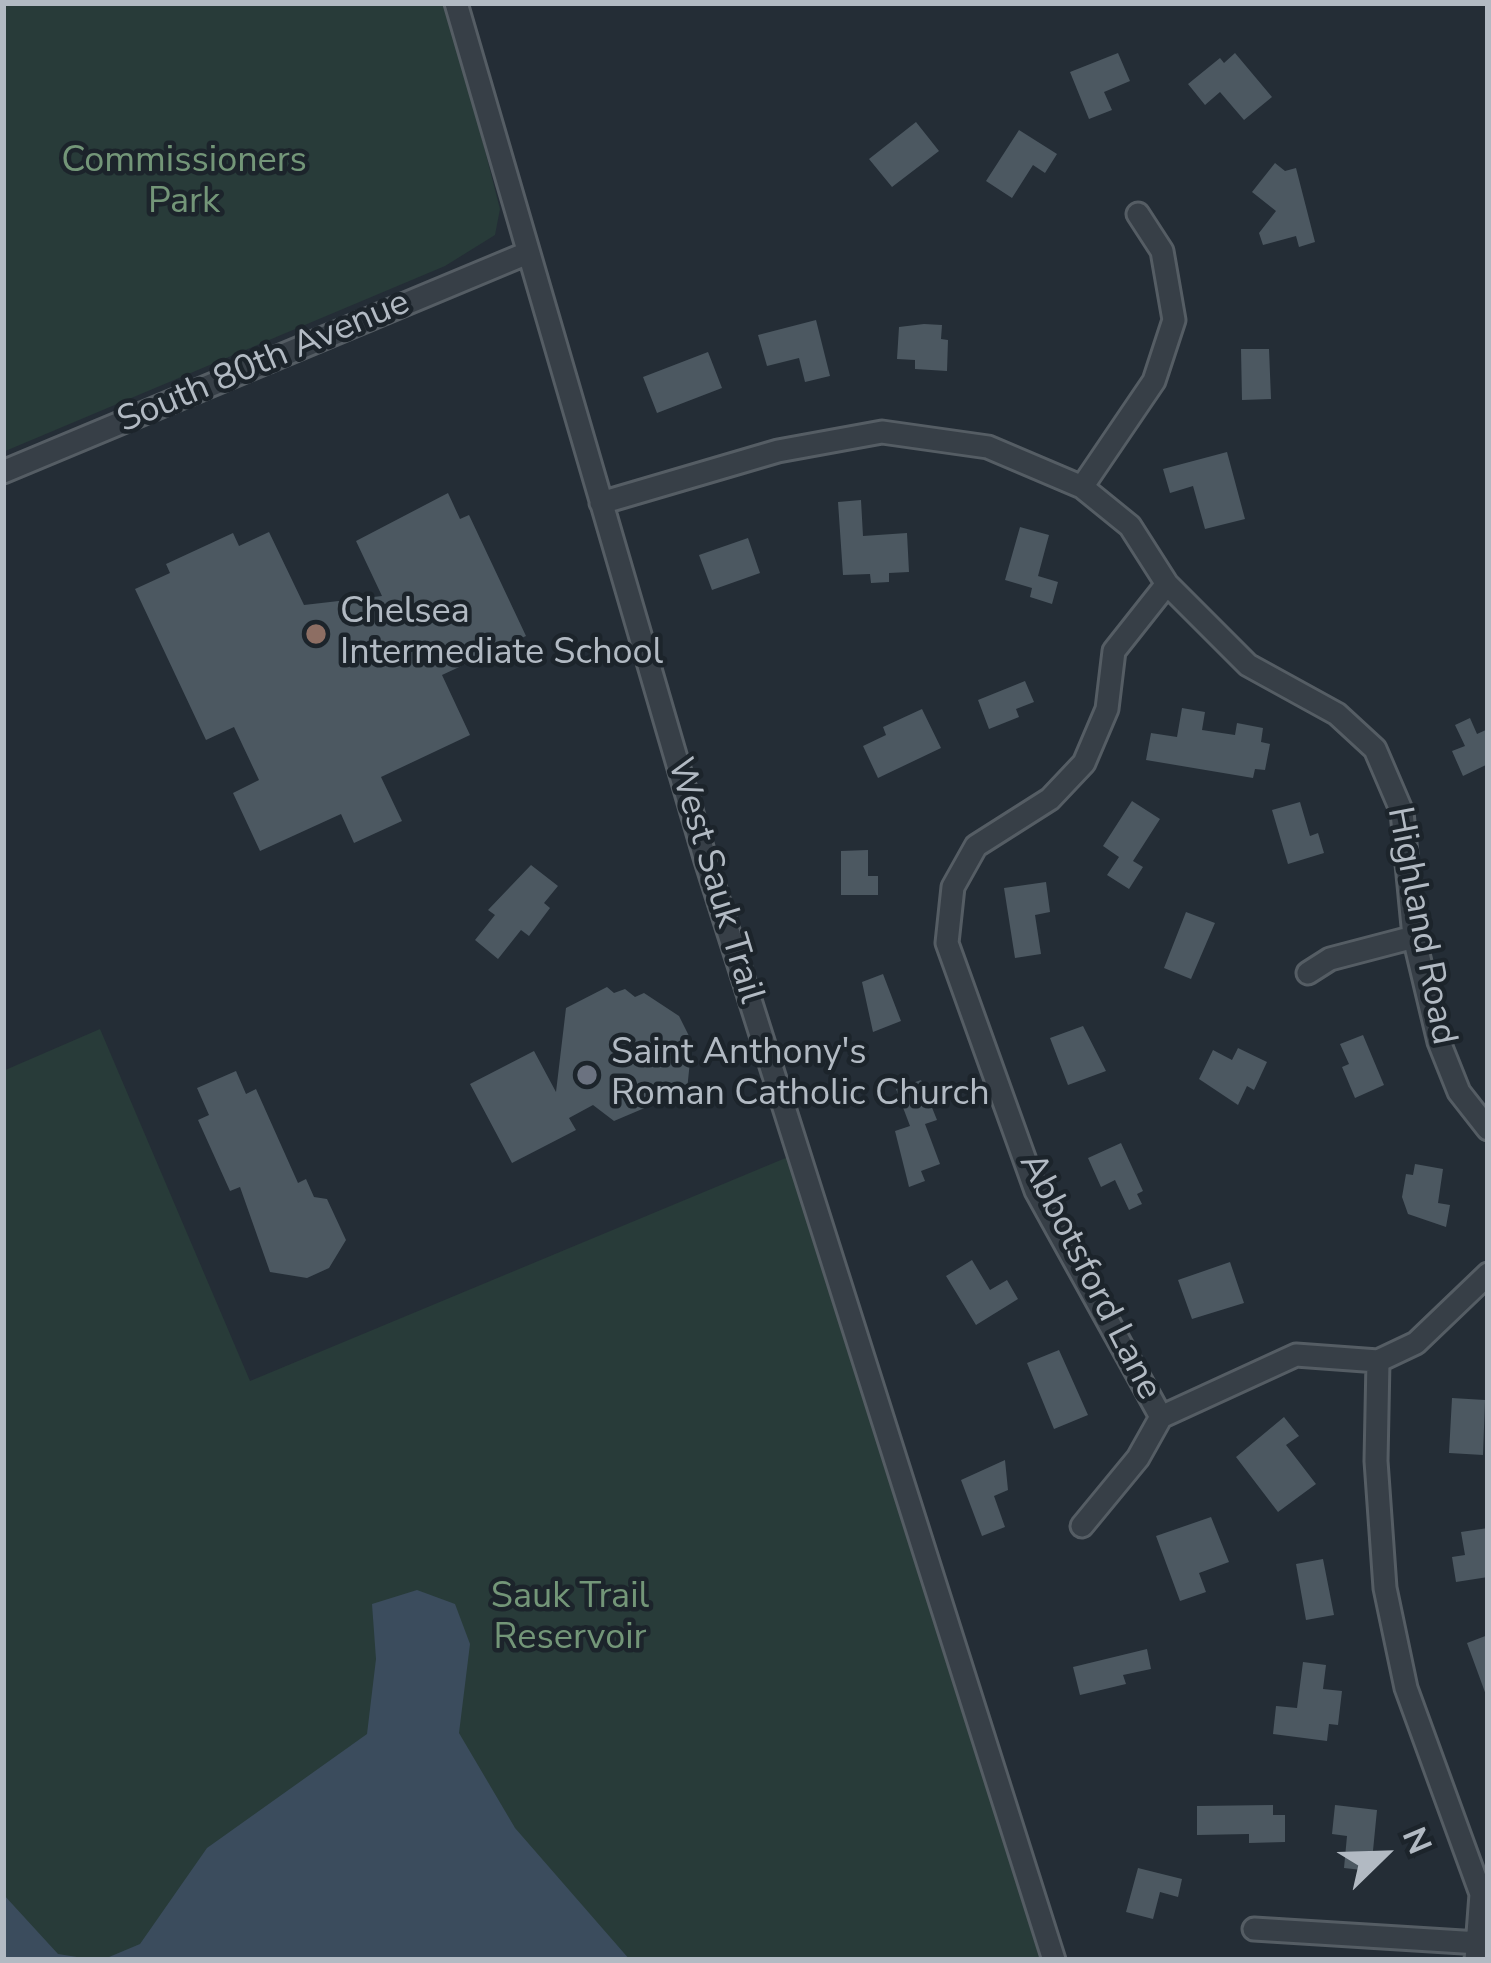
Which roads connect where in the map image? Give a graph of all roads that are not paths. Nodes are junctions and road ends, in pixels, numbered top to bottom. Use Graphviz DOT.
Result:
graph roads {
  1 [pos="456,3"];
  2 [pos="1138,214"];
  3 [pos="525,254"];
  4 [pos="3,472"];
  5 [pos="1082,487"];
  6 [pos="601,503"];
  7 [pos="1167,584"];
  8 [pos="1414,937"];
  9 [pos="1308,974"];
  10 [pos="1488,1129"];
  11 [pos="1488,1274"];
  12 [pos="1378,1361"];
  13 [pos="1161,1417"];
  14 [pos="1082,1526"];
  15 [pos="1254,1929"];
  16 [pos="1477,1952"];
  17 [pos="1054,1960"];
  1 -- 3 [label="street, West Sauk Trail"];
  2 -- 5 [label="street"];
  3 -- 4 [label="street, South 80th Avenue"];
  3 -- 6 [label="street, West Sauk Trail"];
  5 -- 6 [label="street, Highland Road"];
  5 -- 7 [label="street, Highland Road"];
  6 -- 17 [label="street, West Sauk Trail"];
  7 -- 8 [label="street, Highland Road"];
  7 -- 13 [label="street, Abbotsford Lane"];
  8 -- 9 [label="street"];
  8 -- 10 [label="street, Highland Road"];
  11 -- 12 [label="street"];
  12 -- 13 [label="street"];
  12 -- 16 [label="street"];
  13 -- 14 [label="street"];
  15 -- 16 [label="street"];
}
